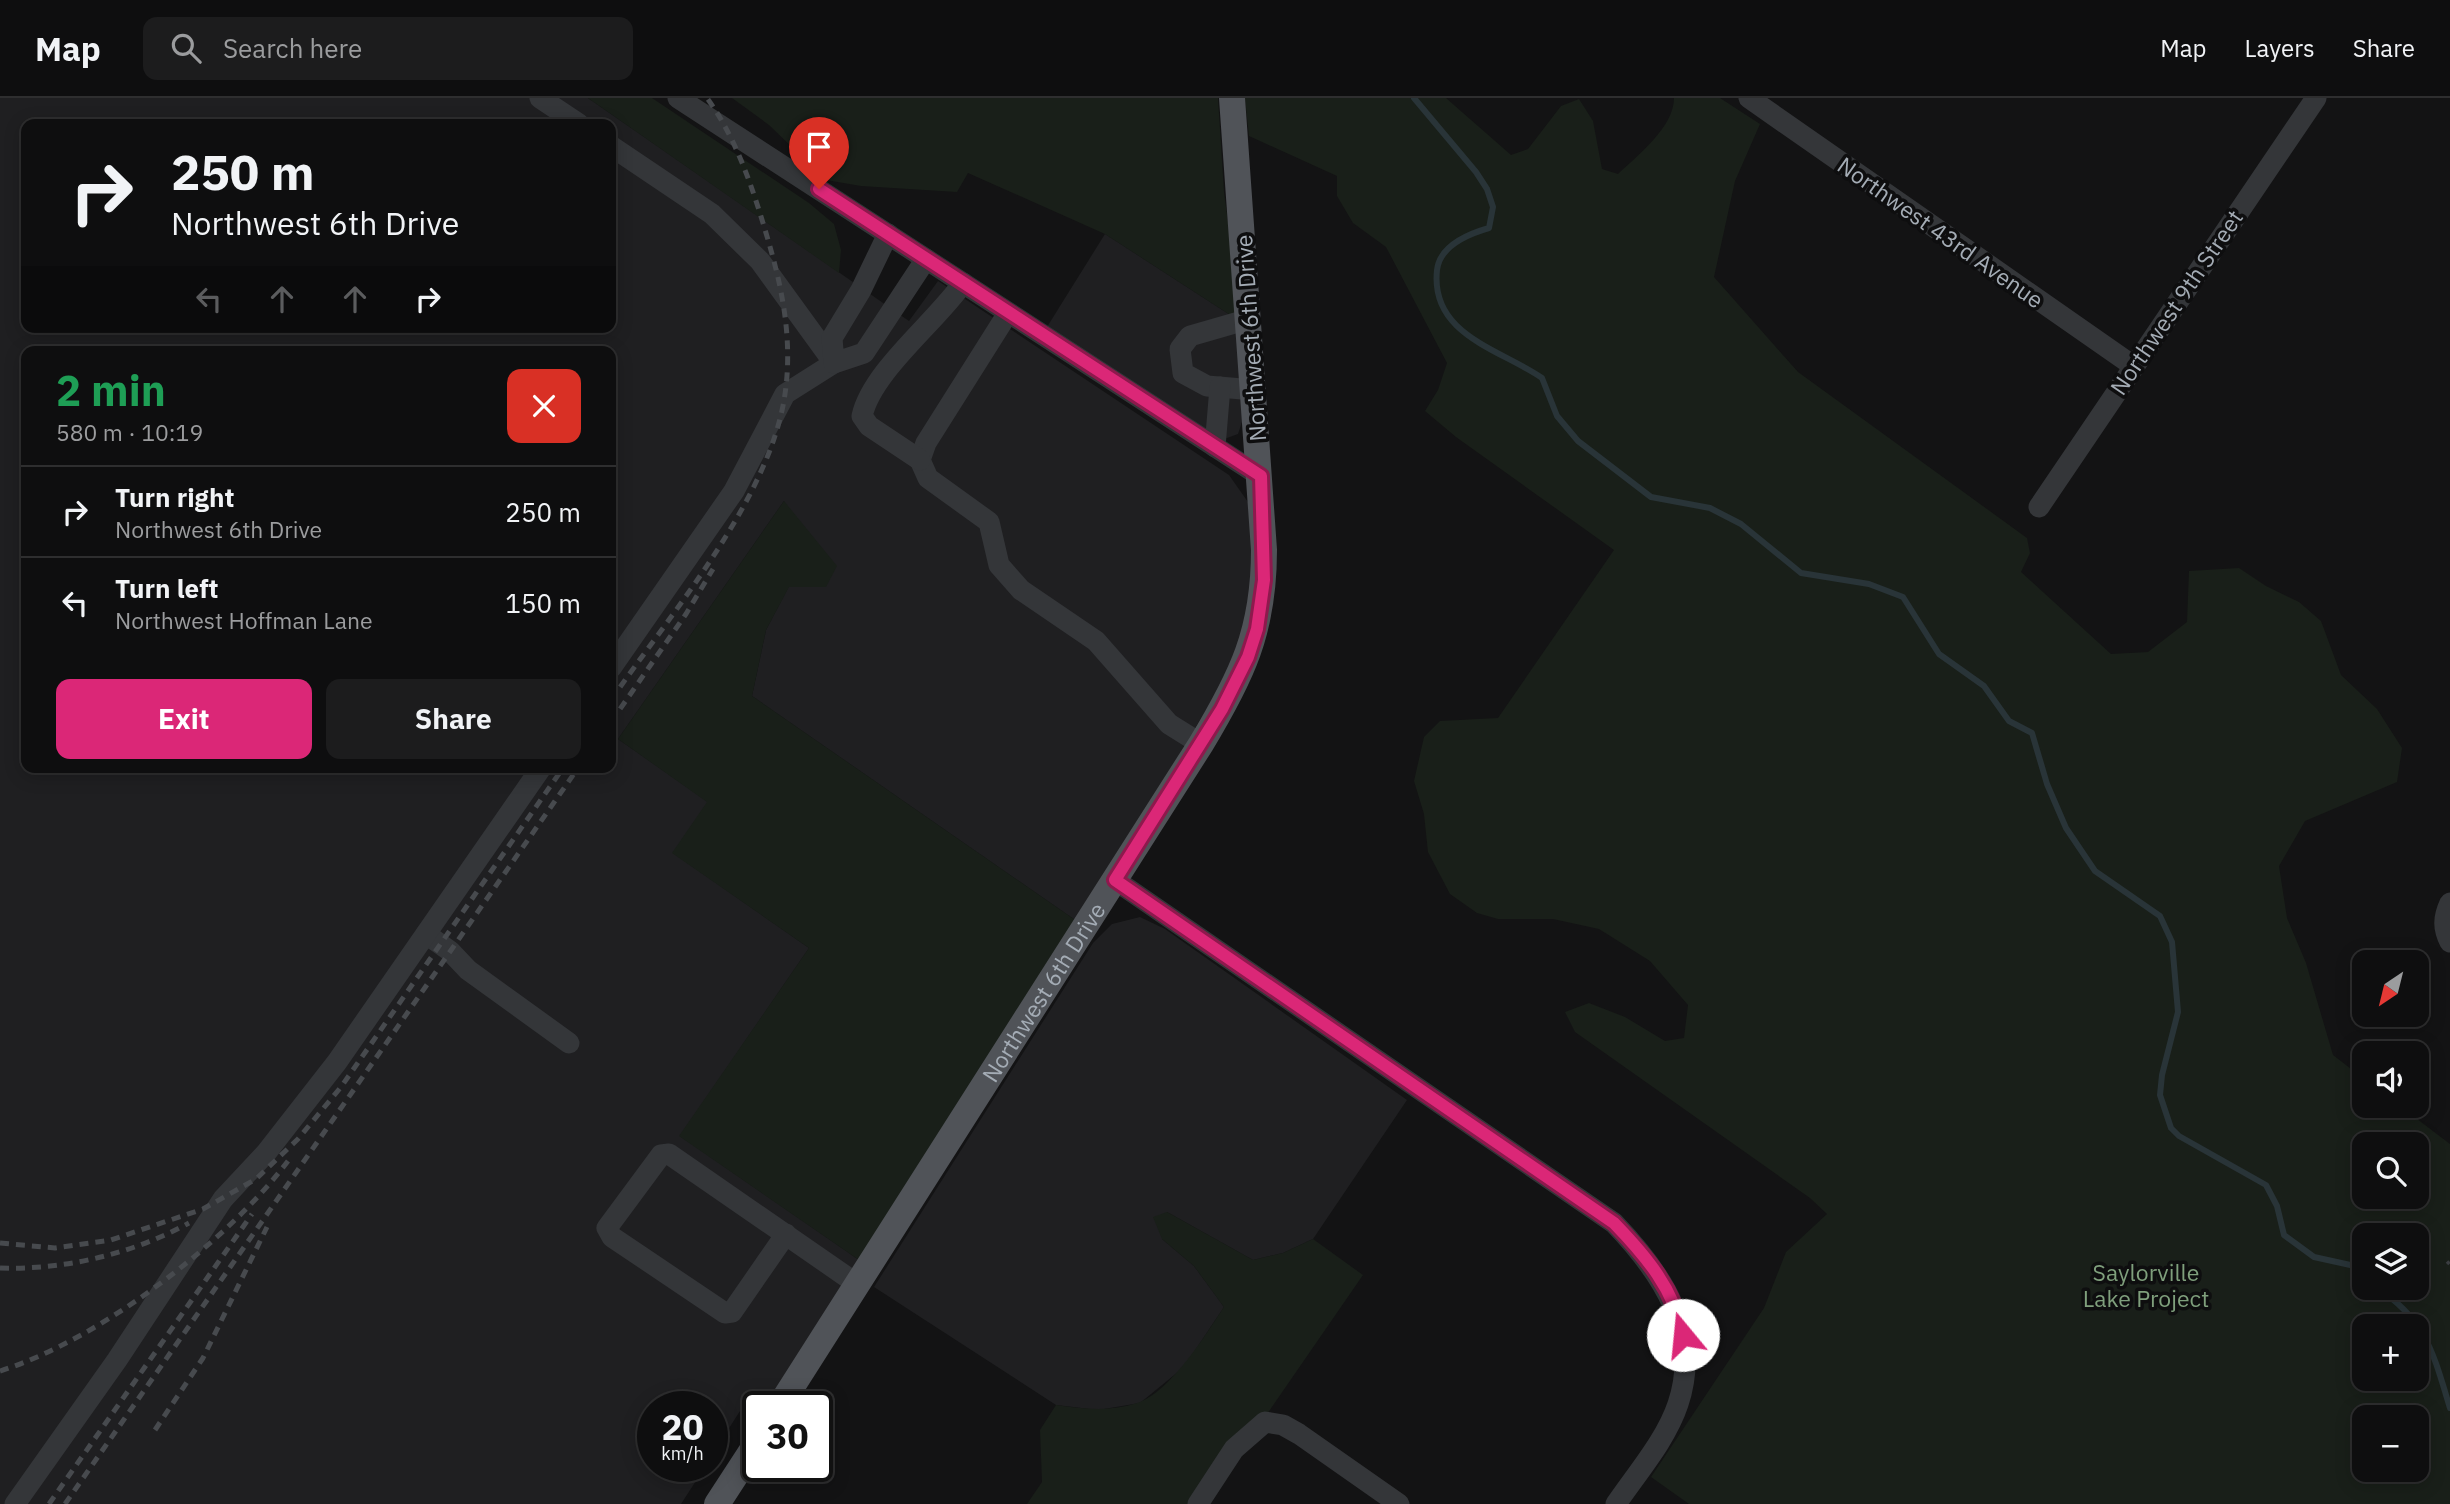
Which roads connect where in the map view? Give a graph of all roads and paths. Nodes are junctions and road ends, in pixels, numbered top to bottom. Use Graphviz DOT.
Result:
graph roads {
  1 [pos="540,98"];
  2 [pos="678,98"];
  3 [pos="1232,98"];
  4 [pos="1749,98"];
  5 [pos="2316,98"];
  6 [pos="572,119"];
  7 [pos="616,149"];
  8 [pos="888,234"];
  9 [pos="926,259"];
  10 [pos="963,283"];
  11 [pos="1009,313"];
  12 [pos="1249,319"];
  13 [pos="834,363"];
  14 [pos="2132,365"];
  15 [pos="1220,387"];
  16 [pos="1254,390"];
  17 [pos="1215,447"];
  18 [pos="920,460"];
  19 [pos="1261,476"];
  20 [pos="2039,507"];
  21 [pos="616,661"];
  22 [pos="1201,744"];
  23 [pos="538,773"];
  24 [pos="1115,880"];
  25 [pos="2450,903"];
  26 [pos="426,934"];
  27 [pos="2450,942"];
  28 [pos="569,1043"];
  29 [pos="786,1234"];
  30 [pos="858,1284"];
  31 [pos="789,1391"];
  32 [pos="742,1466"];
  33 [pos="15,1504"];
  34 [pos="717,1504"];
  35 [pos="1198,1504"];
  36 [pos="1399,1504"];
  37 [pos="1616,1504"];
  1 -- 6 [label="street"];
  2 -- 8 [label="street"];
  3 -- 12 [label="main road, Northwest 6th Drive"];
  4 -- 14 [label="street, Northwest 43rd Avenue"];
  5 -- 14 [label="street, Northwest 9th Street"];
  7 -- 13 [label="street"];
  8 -- 9 [label="street"];
  8 -- 13 [label="street"];
  9 -- 10 [label="street"];
  9 -- 13 [label="street"];
  10 -- 11 [label="street"];
  10 -- 18 [label="street"];
  11 -- 17 [label="street"];
  11 -- 18 [label="street"];
  12 -- 15 [label="street"];
  12 -- 16 [label="main road, Northwest 6th Drive"];
  13 -- 21 [label="street"];
  14 -- 20 [label="street, Northwest 9th Street"];
  15 -- 16 [label="street"];
  15 -- 17 [label="street"];
  16 -- 19 [label="main road, Northwest 6th Drive"];
  17 -- 19 [label="street"];
  18 -- 22 [label="street"];
  19 -- 22 [label="main road, Northwest 6th Drive"];
  22 -- 24 [label="main road, Northwest 6th Drive"];
  23 -- 26 [label="street"];
  24 -- 30 [label="main road, Northwest 6th Drive"];
  24 -- 37 [label="street"];
  25 -- 27 [label="street"];
  26 -- 28 [label="street"];
  26 -- 33 [label="street"];
  29 -- 29 [label="street"];
  29 -- 30 [label="street"];
  30 -- 31 [label="main road, Northwest 6th Drive"];
  32 -- 34 [label="main road"];
  35 -- 36 [label="street"];
}
